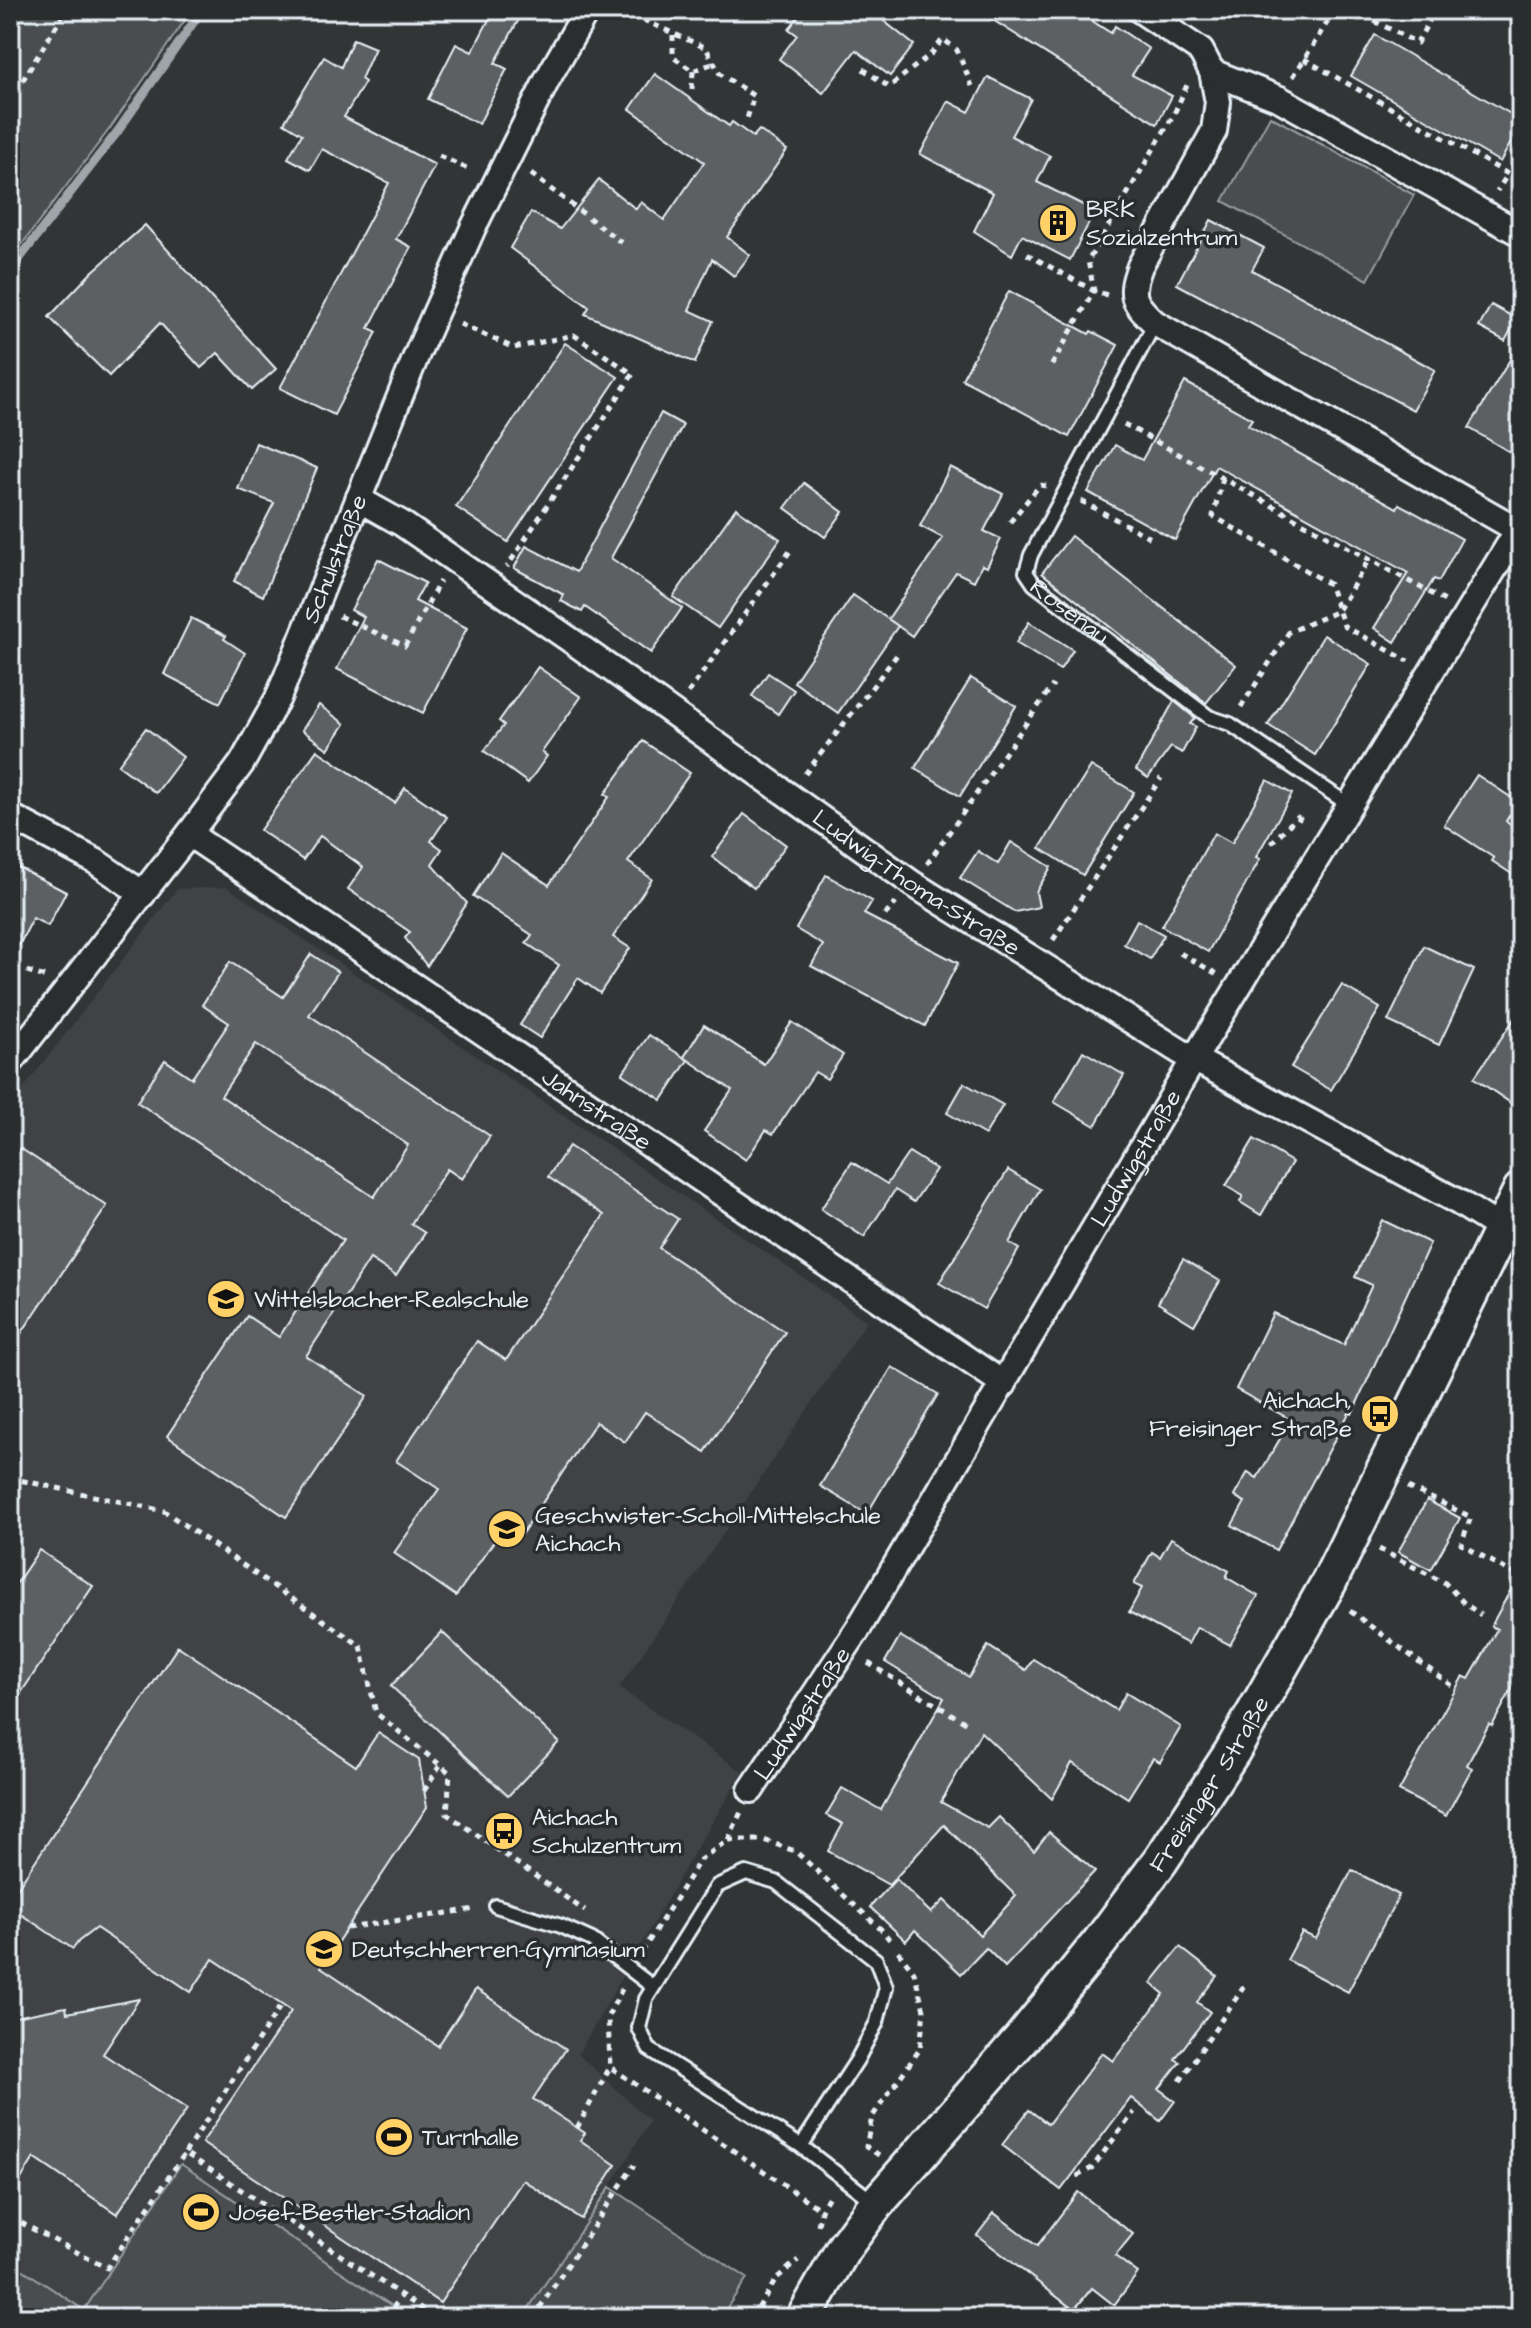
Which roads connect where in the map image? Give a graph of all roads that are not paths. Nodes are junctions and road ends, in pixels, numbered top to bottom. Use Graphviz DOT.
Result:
graph roads {
  1 [pos="587,10"];
  2 [pos="1140,10"];
  3 [pos="1207,62"];
  4 [pos="1521,234"];
  5 [pos="1155,323"];
  6 [pos="358,499"];
  7 [pos="1520,528"];
  8 [pos="1349,805"];
  9 [pos="10,816"];
  10 [pos="189,834"];
  11 [pos="143,894"];
  12 [pos="1194,1059"];
  13 [pos="10,1063"];
  14 [pos="1521,1190"];
  15 [pos="1511,1237"];
  16 [pos="1004,1384"];
  17 [pos="751,1790"];
  18 [pos="496,1906"];
  19 [pos="653,1987"];
  20 [pos="801,2146"];
  21 [pos="876,2204"];
  22 [pos="804,2318"];
  1 -- 6 [label="street, Schulstraße"];
  2 -- 3 [label="street"];
  3 -- 4 [label="street"];
  3 -- 5 [label="street"];
  5 -- 7 [label="street"];
  5 -- 8 [label="lane, Rosenau"];
  6 -- 10 [label="street, Schulstraße"];
  6 -- 12 [label="street, Ludwig-Thoma-Straße"];
  7 -- 8 [label="street, Ludwigstraße"];
  8 -- 12 [label="street, Ludwigstraße"];
  9 -- 11 [label="street"];
  10 -- 11 [label="street, Schulstraße"];
  10 -- 16 [label="street, Jahnstraße"];
  11 -- 13 [label="street, Schulstraße"];
  12 -- 15 [label="street, Ludwig-Thoma-Straße"];
  12 -- 16 [label="street, Ludwigstraße"];
  14 -- 15 [label="main road, Freisinger Straße"];
  15 -- 21 [label="main road, Freisinger Straße"];
  16 -- 17 [label="street, Ludwigstraße"];
  18 -- 19 [label="lane"];
  19 -- 20 [label="lane"];
  19 -- 20 [label="lane"];
  20 -- 21 [label="lane"];
  21 -- 22 [label="main road, Freisinger Straße"];
}
